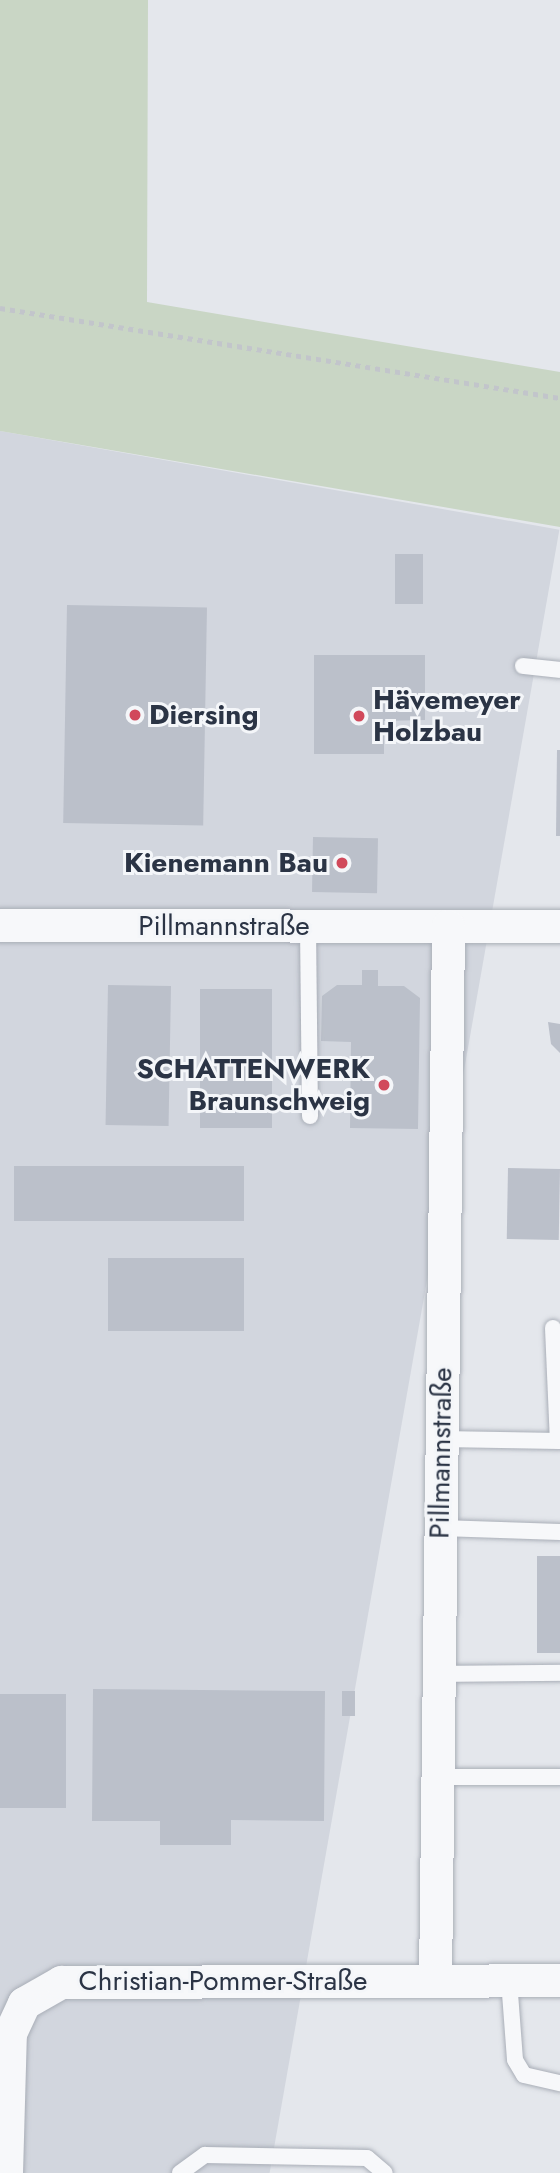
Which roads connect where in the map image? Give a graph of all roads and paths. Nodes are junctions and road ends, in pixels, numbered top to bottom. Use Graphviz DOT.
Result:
graph roads {
  1 [pos="0,308"];
  2 [pos="560,398"];
  3 [pos="523,666"];
  4 [pos="560,670"];
  5 [pos="0,925"];
  6 [pos="308,926"];
  7 [pos="448,926"];
  8 [pos="560,926"];
  9 [pos="310,1116"];
  10 [pos="553,1328"];
  11 [pos="441,1439"];
  12 [pos="559,1441"];
  13 [pos="441,1528"];
  14 [pos="560,1532"];
  15 [pos="560,1673"];
  16 [pos="439,1674"];
  17 [pos="438,1777"];
  18 [pos="560,1777"];
  19 [pos="435,1980"];
  20 [pos="509,1980"];
  21 [pos="560,1980"];
  22 [pos="8,2013"];
  23 [pos="4,2050"];
  24 [pos="560,2083"];
  25 [pos="6,2173"];
  26 [pos="180,2173"];
  27 [pos="385,2173"];
  1 -- 2 [label="path"];
  3 -- 4 [label="lane"];
  5 -- 6 [label="street, Pillmannstraße"];
  6 -- 7 [label="street, Pillmannstraße"];
  6 -- 9 [label="lane"];
  7 -- 8 [label="street, Pillmannstraße"];
  7 -- 11 [label="street, Pillmannstraße"];
  10 -- 12 [label="lane"];
  11 -- 12 [label="lane"];
  11 -- 13 [label="street, Pillmannstraße"];
  13 -- 14 [label="lane"];
  13 -- 16 [label="street, Pillmannstraße"];
  15 -- 16 [label="lane"];
  16 -- 17 [label="street, Pillmannstraße"];
  17 -- 18 [label="lane"];
  17 -- 19 [label="street, Pillmannstraße"];
  19 -- 20 [label="street, Christian-Pommer-Straße"];
  19 -- 22 [label="street, Christian-Pommer-Straße"];
  20 -- 21 [label="street, Christian-Pommer-Straße"];
  20 -- 24 [label="lane"];
  22 -- 23 [label="street, Christian-Pommer-Straße"];
  23 -- 25 [label="street, Christian-Pommer-Straße"];
  26 -- 27 [label="lane"];
}
